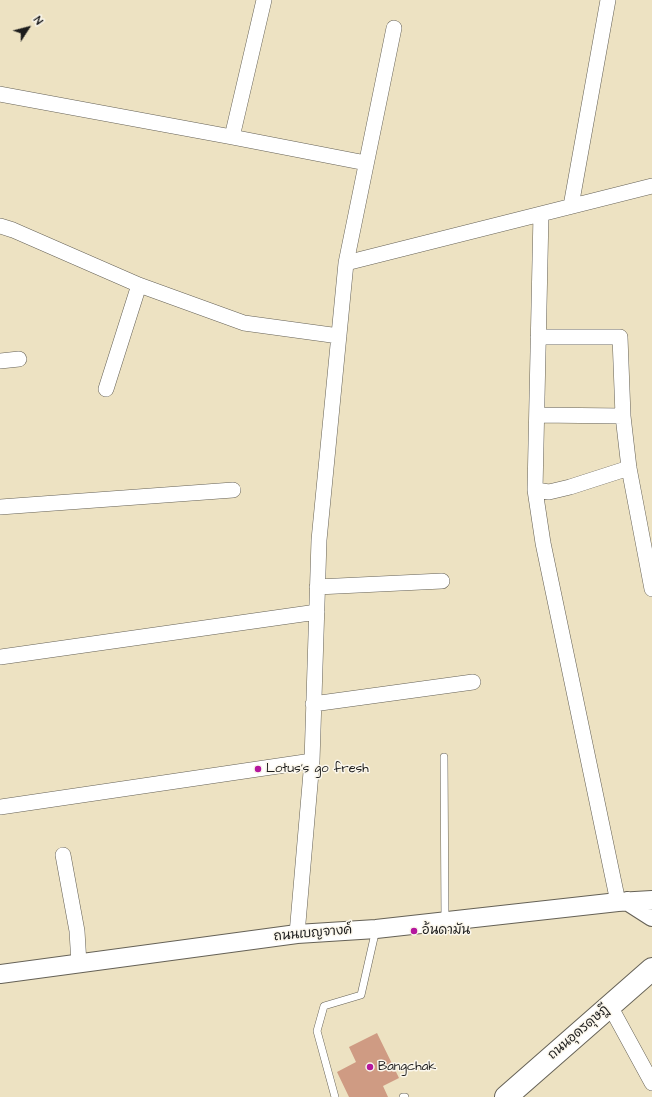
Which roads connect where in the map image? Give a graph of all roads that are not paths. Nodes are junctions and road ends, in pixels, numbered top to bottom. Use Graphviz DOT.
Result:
graph roads {
  1 [pos="264,0"];
  2 [pos="608,0"];
  3 [pos="394,28"];
  4 [pos="0,94"];
  5 [pos="232,137"];
  6 [pos="366,163"];
  7 [pos="652,186"];
  8 [pos="571,206"];
  9 [pos="541,214"];
  10 [pos="0,226"];
  11 [pos="346,263"];
  12 [pos="139,285"];
  13 [pos="339,336"];
  14 [pos="538,337"];
  15 [pos="19,359"];
  16 [pos="0,361"];
  17 [pos="106,389"];
  18 [pos="537,415"];
  19 [pos="623,416"];
  20 [pos="630,468"];
  21 [pos="233,490"];
  22 [pos="535,490"];
  23 [pos="0,507"];
  24 [pos="647,534"];
  25 [pos="442,581"];
  26 [pos="318,588"];
  27 [pos="652,589"];
  28 [pos="317,612"];
  29 [pos="0,657"];
  30 [pos="473,682"];
  31 [pos="314,704"];
  32 [pos="444,757"];
  33 [pos="312,761"];
  34 [pos="0,807"];
  35 [pos="63,855"];
  36 [pos="652,894"];
  37 [pos="652,900"];
  38 [pos="622,901"];
  39 [pos="652,917"];
  40 [pos="445,920"];
  41 [pos="376,929"];
  42 [pos="297,934"];
  43 [pos="79,964"];
  44 [pos="652,969"];
  45 [pos="0,974"];
  46 [pos="610,1006"];
  47 [pos="652,1083"];
  48 [pos="335,1097"];
  49 [pos="506,1097"];
  1 -- 5 [label="street"];
  2 -- 8 [label="street"];
  3 -- 6 [label="street"];
  4 -- 5 [label="street"];
  5 -- 6 [label="street"];
  6 -- 11 [label="street"];
  7 -- 8 [label="street"];
  8 -- 9 [label="street"];
  9 -- 11 [label="street"];
  9 -- 14 [label="street"];
  10 -- 12 [label="street"];
  11 -- 13 [label="street"];
  12 -- 13 [label="street"];
  12 -- 17 [label="street"];
  13 -- 26 [label="street"];
  14 -- 18 [label="street"];
  14 -- 19 [label="street"];
  15 -- 16 [label="street"];
  18 -- 19 [label="street"];
  18 -- 22 [label="street"];
  19 -- 20 [label="street"];
  20 -- 22 [label="street"];
  20 -- 24 [label="street"];
  21 -- 23 [label="street"];
  22 -- 38 [label="street"];
  24 -- 27 [label="street"];
  25 -- 26 [label="street"];
  26 -- 28 [label="street"];
  28 -- 29 [label="street"];
  28 -- 31 [label="street"];
  30 -- 31 [label="street"];
  31 -- 33 [label="street"];
  32 -- 40 [label="lane"];
  33 -- 34 [label="street"];
  33 -- 42 [label="street"];
  35 -- 43 [label="street"];
  36 -- 38 [label="street, ถนนเบญจางค์"];
  37 -- 38 [label="street, ถนนเบญจางค์"];
  38 -- 39 [label="street"];
  38 -- 40 [label="street, ถนนเบญจางค์"];
  40 -- 41 [label="street, ถนนเบญจางค์"];
  41 -- 42 [label="street, ถนนเบญจางค์"];
  41 -- 48 [label="lane"];
  42 -- 43 [label="street, ถนนเบญจางค์"];
  43 -- 45 [label="street, ถนนเบญจางค์"];
  44 -- 46 [label="main road, ถนนอุดรดุษฎี"];
  46 -- 47 [label="street"];
  46 -- 49 [label="main road, ถนนอุดรดุษฎี"];
}
